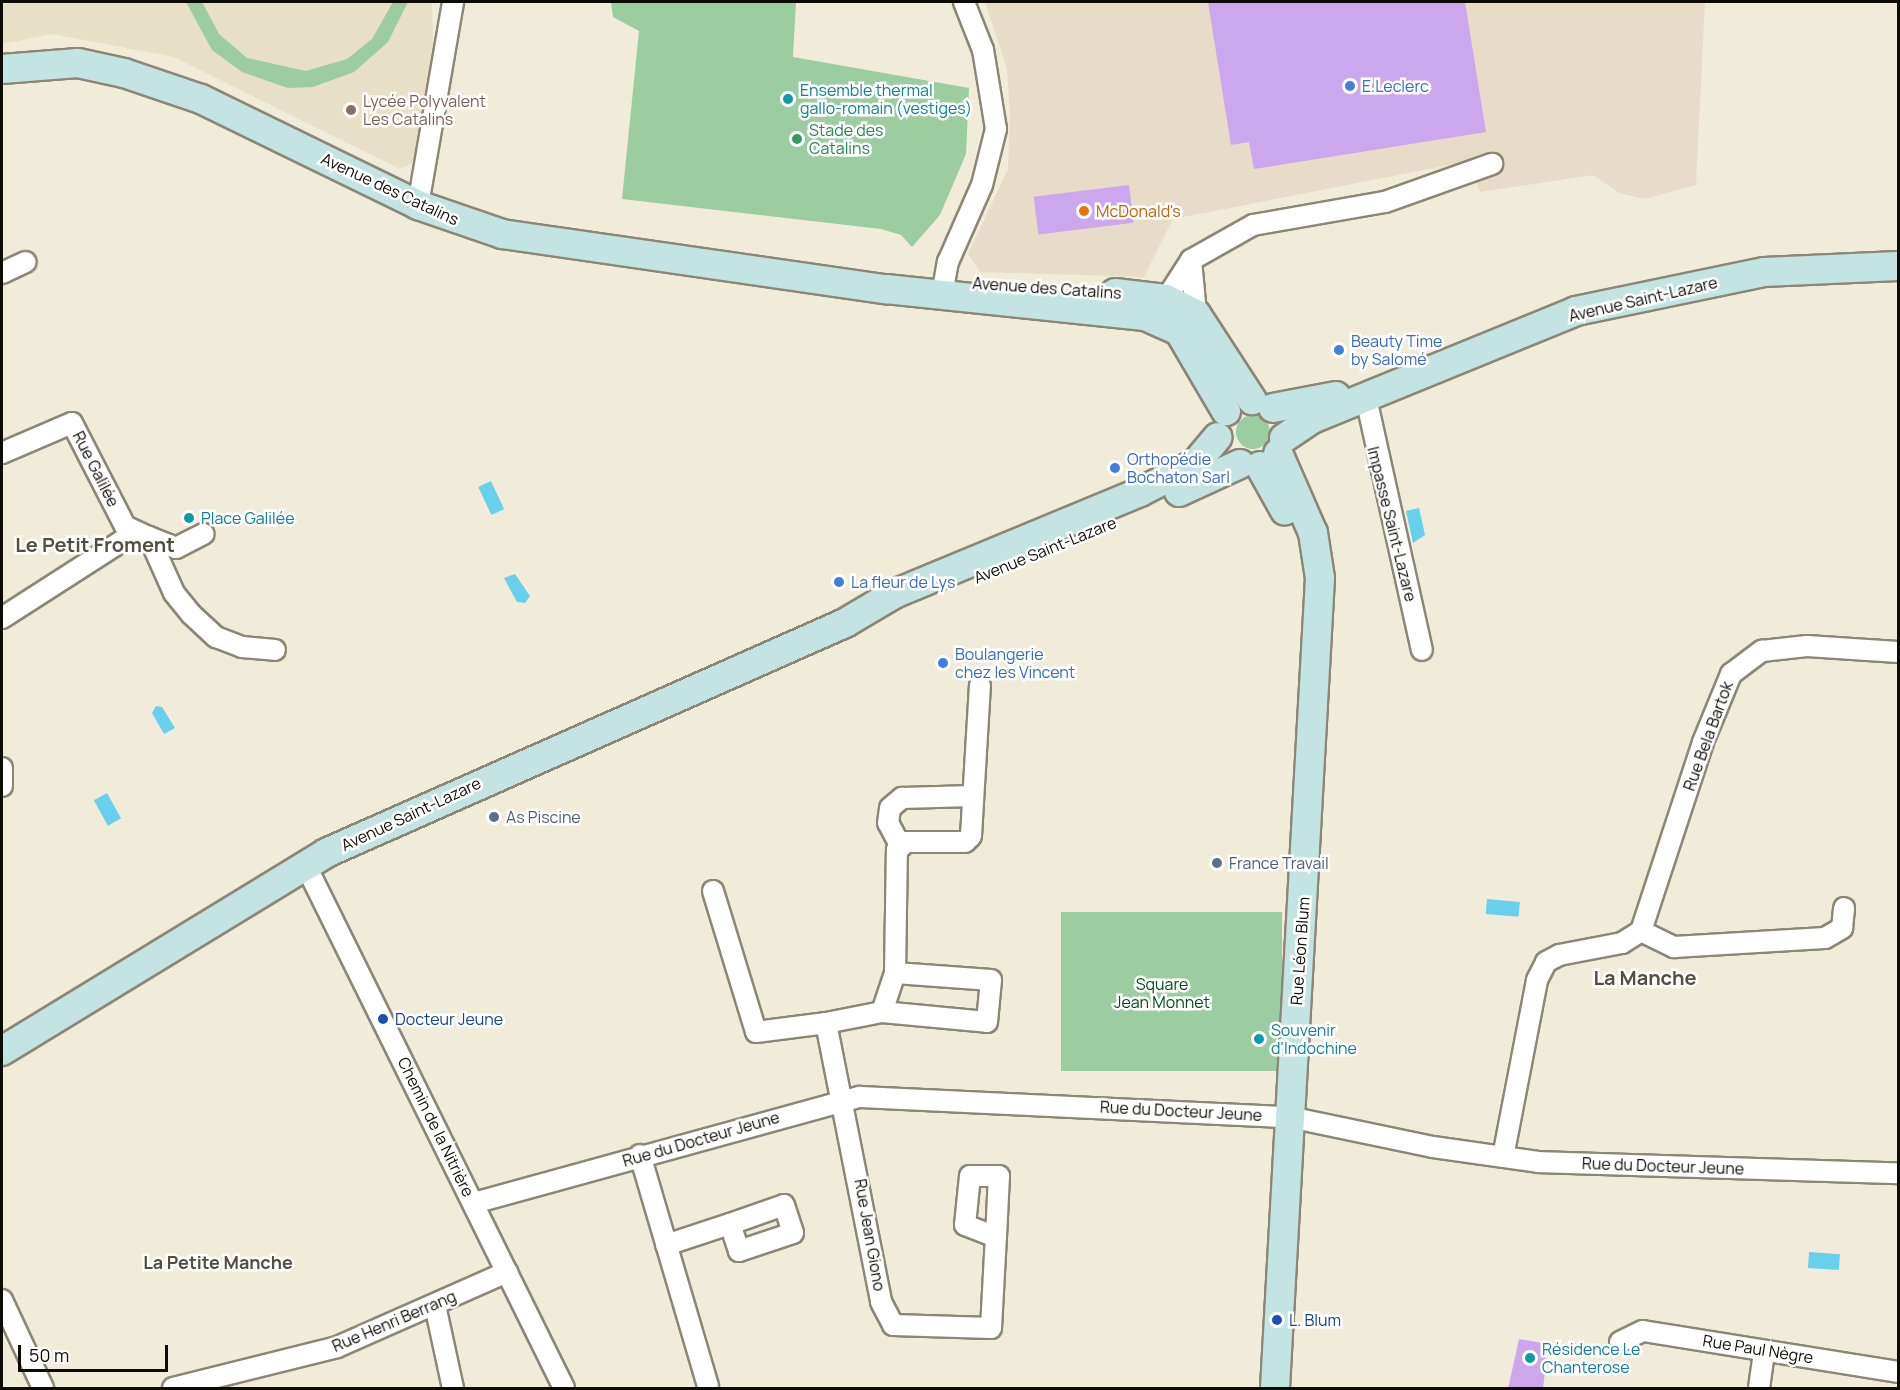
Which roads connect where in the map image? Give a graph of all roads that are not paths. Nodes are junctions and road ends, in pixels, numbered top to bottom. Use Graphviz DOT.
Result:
graph roads {
  1 [pos="453,2"];
  2 [pos="964,2"];
  3 [pos="2,69"];
  4 [pos="1492,164"];
  5 [pos="418,205"];
  6 [pos="1191,260"];
  7 [pos="26,262"];
  8 [pos="1899,266"];
  9 [pos="2,273"];
  10 [pos="943,287"];
  11 [pos="1166,299"];
  12 [pos="1187,322"];
  13 [pos="1366,398"];
  14 [pos="1242,414"];
  15 [pos="2,453"];
  16 [pos="1265,455"];
  17 [pos="204,534"];
  18 [pos="149,537"];
  19 [pos="2,618"];
  20 [pos="845,623"];
  21 [pos="275,650"];
  22 [pos="1422,650"];
  23 [pos="1899,652"];
  24 [pos="980,685"];
  25 [pos="2,768"];
  26 [pos="2,786"];
  27 [pos="973,796"];
  28 [pos="901,847"];
  29 [pos="306,866"];
  30 [pos="713,891"];
  31 [pos="1844,908"];
  32 [pos="1641,931"];
  33 [pos="896,973"];
  34 [pos="882,1012"];
  35 [pos="826,1023"];
  36 [pos="2,1051"];
  37 [pos="845,1099"];
  38 [pos="1289,1117"];
  39 [pos="640,1155"];
  40 [pos="1503,1157"];
  41 [pos="1899,1173"];
  42 [pos="474,1203"];
  43 [pos="730,1224"];
  44 [pos="996,1237"];
  45 [pos="666,1245"];
  46 [pos="507,1272"];
  47 [pos="2,1300"];
  48 [pos="435,1305"];
  49 [pos="1620,1342"];
  50 [pos="1764,1351"];
  51 [pos="1899,1372"];
  52 [pos="708,1386"];
  53 [pos="1269,1387"];
  54 [pos="43,1389"];
  55 [pos="173,1389"];
  56 [pos="453,1389"];
  57 [pos="564,1389"];
  58 [pos="1759,1389"];
  1 -- 5 [label="street"];
  2 -- 10 [label="street"];
  3 -- 5 [label="main road, Avenue des Catalins"];
  4 -- 6 [label="street"];
  5 -- 10 [label="main road, Avenue des Catalins"];
  6 -- 11 [label="street"];
  6 -- 12 [label="street"];
  7 -- 9 [label="street"];
  8 -- 13 [label="main road, Avenue Saint-Lazare"];
  10 -- 11 [label="main road, Avenue des Catalins"];
  10 -- 12 [label="main road, Avenue des Catalins"];
  11 -- 12 [label="main road"];
  12 -- 14 [label="main road"];
  13 -- 14 [label="main road, Avenue Saint-Lazare"];
  13 -- 16 [label="main road, Avenue Saint-Lazare"];
  13 -- 22 [label="street, Impasse Saint-Lazare"];
  14 -- 16 [label="main road"];
  14 -- 16 [label="main road"];
  14 -- 20 [label="main road, Avenue Saint-Lazare"];
  15 -- 18 [label="street, Rue Galilée"];
  16 -- 20 [label="main road, Avenue Saint-Lazare"];
  16 -- 38 [label="main road, Rue Léon Blum"];
  17 -- 18 [label="street"];
  18 -- 19 [label="street"];
  18 -- 21 [label="street"];
  20 -- 29 [label="main road, Avenue Saint-Lazare"];
  23 -- 32 [label="street, Rue Bela Bartok"];
  24 -- 27 [label="street"];
  25 -- 26 [label="street"];
  27 -- 28 [label="street"];
  27 -- 28 [label="street"];
  28 -- 33 [label="street"];
  29 -- 36 [label="main road, Avenue Saint-Lazare"];
  29 -- 42 [label="street, Chemin de la Nitrière"];
  30 -- 35 [label="street"];
  31 -- 32 [label="street"];
  32 -- 40 [label="street"];
  33 -- 34 [label="street"];
  33 -- 34 [label="street"];
  34 -- 35 [label="street"];
  35 -- 37 [label="street"];
  37 -- 38 [label="street, Rue du Docteur Jeune"];
  37 -- 39 [label="street, Rue du Docteur Jeune"];
  37 -- 44 [label="street, Rue Jean Giono"];
  38 -- 40 [label="street, Rue du Docteur Jeune"];
  38 -- 53 [label="main road, Rue Léon Blum"];
  39 -- 42 [label="street, Rue du Docteur Jeune"];
  39 -- 45 [label="street"];
  40 -- 41 [label="street, Rue du Docteur Jeune"];
  42 -- 46 [label="street, Chemin de la Nitrière"];
  43 -- 45 [label="street"];
  45 -- 52 [label="street"];
  46 -- 48 [label="street, Rue Henri Berrang"];
  46 -- 57 [label="street, Chemin de la Nitrière"];
  47 -- 54 [label="street"];
  48 -- 55 [label="street, Rue Henri Berrang"];
  48 -- 56 [label="street"];
  49 -- 50 [label="street, Rue Paul Nègre"];
  50 -- 51 [label="street, Rue Paul Nègre"];
  50 -- 58 [label="street"];
}
